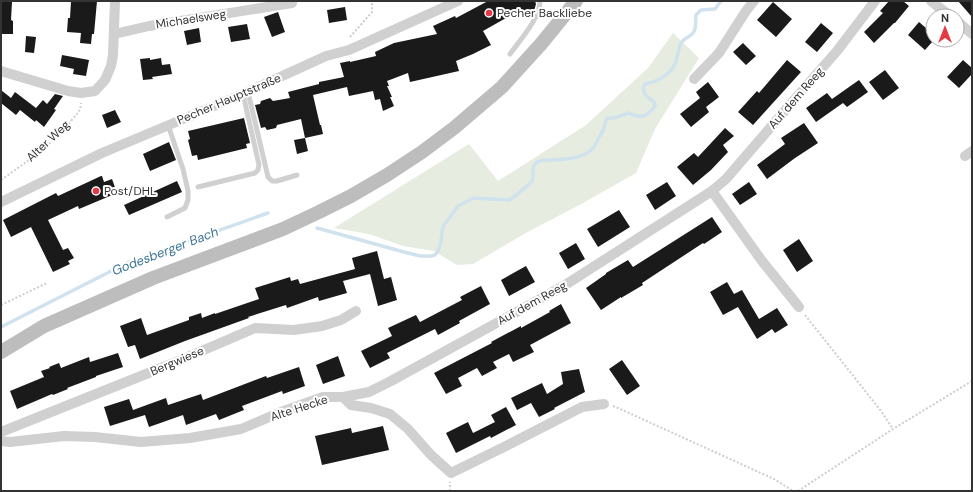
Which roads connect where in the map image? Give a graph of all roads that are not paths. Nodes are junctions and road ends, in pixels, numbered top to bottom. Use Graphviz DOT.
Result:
graph roads {
  1 [pos="115,1"];
  2 [pos="458,1"];
  3 [pos="540,1"];
  4 [pos="576,1"];
  5 [pos="754,1"];
  6 [pos="875,1"];
  7 [pos="933,1"];
  8 [pos="292,3"];
  9 [pos="941,8"];
  10 [pos="114,34"];
  11 [pos="510,54"];
  12 [pos="1,71"];
  13 [pos="694,79"];
  14 [pos="245,93"];
  15 [pos="168,125"];
  16 [pos="297,175"];
  17 [pos="198,187"];
  18 [pos="712,191"];
  19 [pos="1,202"];
  20 [pos="167,217"];
  21 [pos="799,307"];
  22 [pos="356,311"];
  23 [pos="1,352"];
  24 [pos="343,397"];
  25 [pos="604,404"];
  26 [pos="1,432"];
  27 [pos="1,441"];
  1 -- 10 [label="street"];
  2 -- 14 [label="street, Pecher Hauptstraße"];
  3 -- 11 [label="lane"];
  4 -- 23 [label="main road"];
  5 -- 13 [label="street"];
  6 -- 18 [label="street, Auf dem Reeg"];
  7 -- 9 [label="street"];
  8 -- 10 [label="street, Michaelsweg"];
  10 -- 12 [label="street"];
  14 -- 15 [label="street, Pecher Hauptstraße"];
  14 -- 16 [label="lane"];
  14 -- 17 [label="lane"];
  15 -- 19 [label="street, Pecher Hauptstraße"];
  15 -- 20 [label="lane"];
  18 -- 21 [label="street"];
  18 -- 24 [label="street, Auf dem Reeg"];
  22 -- 26 [label="street, Bergwiese"];
  24 -- 25 [label="street, Alte Hecke"];
  24 -- 27 [label="street, Alte Hecke"];
}
